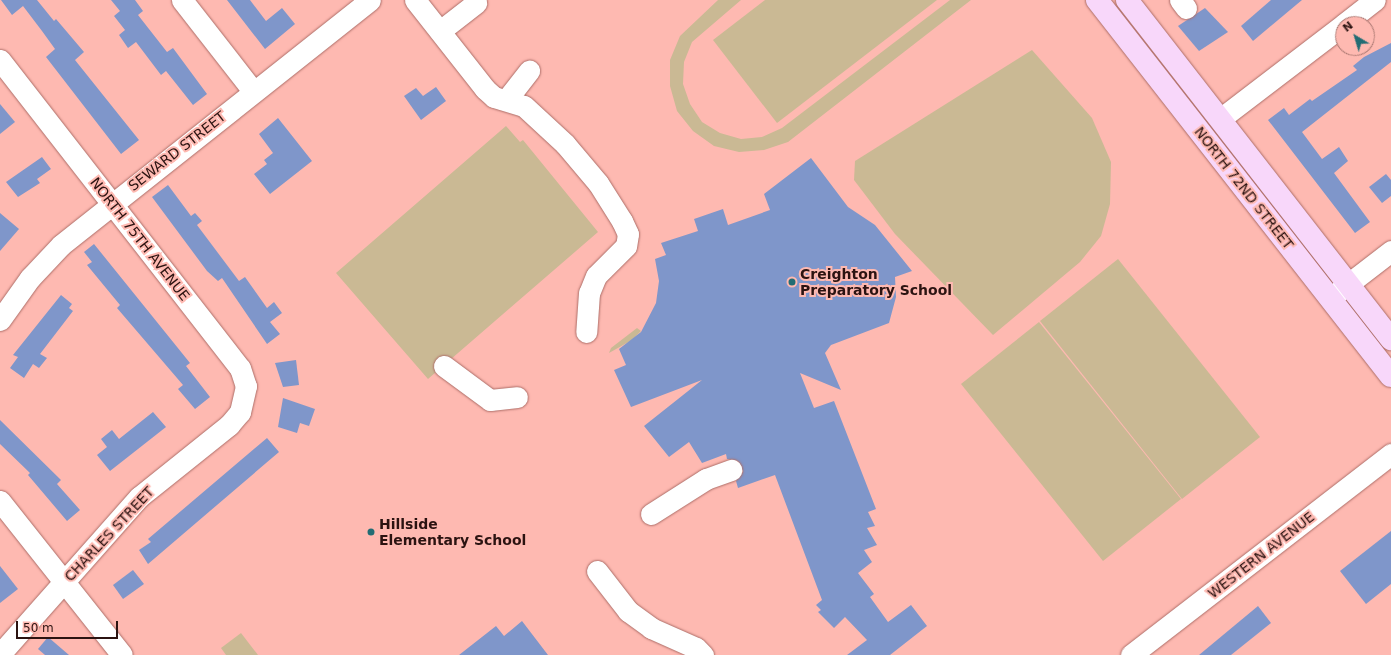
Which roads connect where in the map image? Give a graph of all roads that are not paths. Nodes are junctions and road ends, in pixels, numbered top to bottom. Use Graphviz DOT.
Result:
graph roads {
  1 [pos="182,0"];
  2 [pos="370,0"];
  3 [pos="415,0"];
  4 [pos="1097,0"];
  5 [pos="1127,0"];
  6 [pos="1375,0"];
  7 [pos="476,3"];
  8 [pos="1354,16"];
  9 [pos="1335,30"];
  10 [pos="440,31"];
  11 [pos="0,60"];
  12 [pos="529,71"];
  13 [pos="253,91"];
  14 [pos="500,98"];
  15 [pos="1220,119"];
  16 [pos="112,202"];
  17 [pos="1391,251"];
  18 [pos="1348,284"];
  19 [pos="1330,298"];
  20 [pos="0,320"];
  21 [pos="586,332"];
  22 [pos="1391,339"];
  23 [pos="444,366"];
  24 [pos="1391,376"];
  25 [pos="517,397"];
  26 [pos="229,425"];
  27 [pos="1391,454"];
  28 [pos="731,470"];
  29 [pos="0,501"];
  30 [pos="651,514"];
  31 [pos="597,572"];
  32 [pos="64,581"];
  33 [pos="682,649"];
  34 [pos="0,654"];
  35 [pos="122,655"];
  36 [pos="703,655"];
  37 [pos="1131,655"];
  1 -- 13 [label="street"];
  2 -- 13 [label="street, SEWARD STREET"];
  3 -- 10 [label="street"];
  4 -- 19 [label="main road, NORTH 72ND STREET"];
  5 -- 15 [label="main road, NORTH 72ND STREET"];
  6 -- 8 [label="street"];
  7 -- 10 [label="street"];
  9 -- 15 [label="street"];
  10 -- 14 [label="street"];
  11 -- 16 [label="street, NORTH 75TH AVENUE"];
  12 -- 14 [label="street"];
  13 -- 16 [label="street, SEWARD STREET"];
  14 -- 21 [label="street"];
  15 -- 18 [label="main road, NORTH 72ND STREET"];
  16 -- 20 [label="street, SEWARD STREET"];
  16 -- 26 [label="street, NORTH 75TH AVENUE"];
  17 -- 18 [label="street"];
  18 -- 19 [label="street"];
  18 -- 22 [label="main road, NORTH 72ND STREET"];
  19 -- 24 [label="main road, NORTH 72ND STREET"];
  23 -- 25 [label="street"];
  26 -- 32 [label="street, CHARLES STREET"];
  27 -- 37 [label="street, WESTERN AVENUE"];
  28 -- 30 [label="street"];
  29 -- 32 [label="street"];
  31 -- 33 [label="street"];
  32 -- 34 [label="street, CHARLES STREET"];
  32 -- 35 [label="street"];
  33 -- 36 [label="street"];
}
